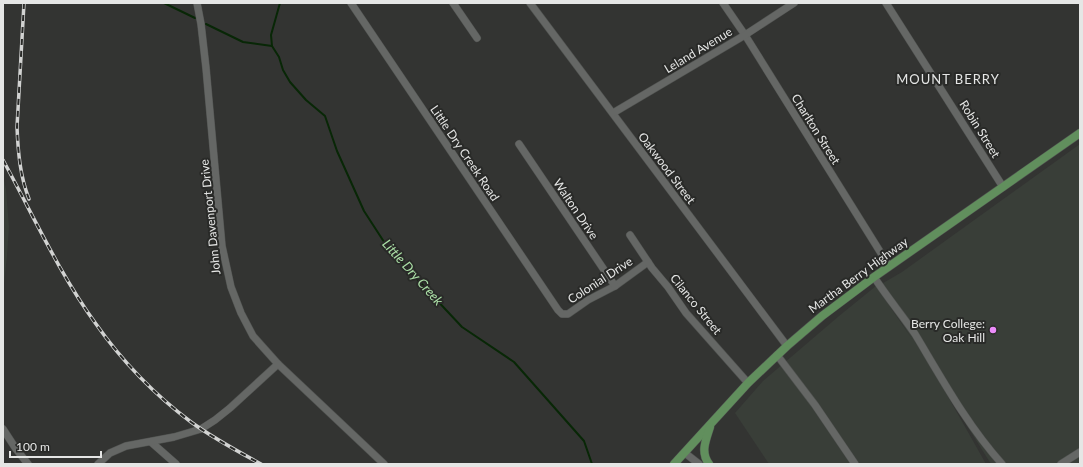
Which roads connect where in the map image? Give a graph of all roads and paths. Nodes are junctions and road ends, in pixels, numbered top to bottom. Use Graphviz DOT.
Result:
graph roads {
  1 [pos="197,3"];
  2 [pos="351,3"];
  3 [pos="453,3"];
  4 [pos="530,3"];
  5 [pos="723,3"];
  6 [pos="794,3"];
  7 [pos="886,3"];
  8 [pos="745,35"];
  9 [pos="477,38"];
  10 [pos="613,113"];
  11 [pos="1080,133"];
  12 [pos="519,144"];
  13 [pos="1003,187"];
  14 [pos="630,235"];
  15 [pos="648,262"];
  16 [pos="889,266"];
  17 [pos="874,277"];
  18 [pos="615,286"];
  19 [pos="562,314"];
  20 [pos="787,346"];
  21 [pos="777,355"];
  22 [pos="278,364"];
  23 [pos="748,383"];
  24 [pos="711,423"];
  25 [pos="3,429"];
  26 [pos="151,442"];
  27 [pos="1080,452"];
  28 [pos="685,453"];
  29 [pos="28,464"];
  30 [pos="98,464"];
  31 [pos="176,464"];
  32 [pos="384,464"];
  33 [pos="674,464"];
  34 [pos="699,464"];
  35 [pos="709,464"];
  36 [pos="855,464"];
  37 [pos="1002,464"];
  38 [pos="1061,464"];
  1 -- 22 [label="street, John Davenport Drive"];
  2 -- 19 [label="street, Little Dry Creek Road"];
  3 -- 9 [label="street"];
  4 -- 10 [label="street, Oakwood Street"];
  5 -- 8 [label="street, Charlton Street"];
  6 -- 8 [label="street, Leland Avenue"];
  7 -- 13 [label="street, Robin Street"];
  8 -- 10 [label="street, Leland Avenue"];
  8 -- 16 [label="street, Charlton Street"];
  10 -- 20 [label="street, Oakwood Street"];
  11 -- 13 [label="main road, Martha Berry Highway"];
  12 -- 18 [label="street, Walton Drive"];
  13 -- 16 [label="main road, Martha Berry Highway"];
  14 -- 15 [label="street, Cilanco Street"];
  15 -- 18 [label="street, Colonial Drive"];
  15 -- 23 [label="street, Cilanco Street"];
  16 -- 17 [label="main road, Martha Berry Highway"];
  17 -- 20 [label="main road, Martha Berry Highway"];
  17 -- 37 [label="street"];
  18 -- 19 [label="street, Colonial Drive"];
  20 -- 21 [label="main road, Martha Berry Highway"];
  21 -- 23 [label="main road, Martha Berry Highway"];
  21 -- 36 [label="street"];
  22 -- 26 [label="street"];
  22 -- 32 [label="street, John Davenport Drive"];
  23 -- 24 [label="main road, Martha Berry Highway"];
  24 -- 28 [label="main road, Martha Berry Highway"];
  24 -- 35 [label="main road"];
  25 -- 29 [label="street"];
  26 -- 30 [label="street"];
  26 -- 31 [label="street"];
  27 -- 38 [label="street"];
  28 -- 33 [label="main road, Martha Berry Highway"];
  28 -- 34 [label="street"];
}
